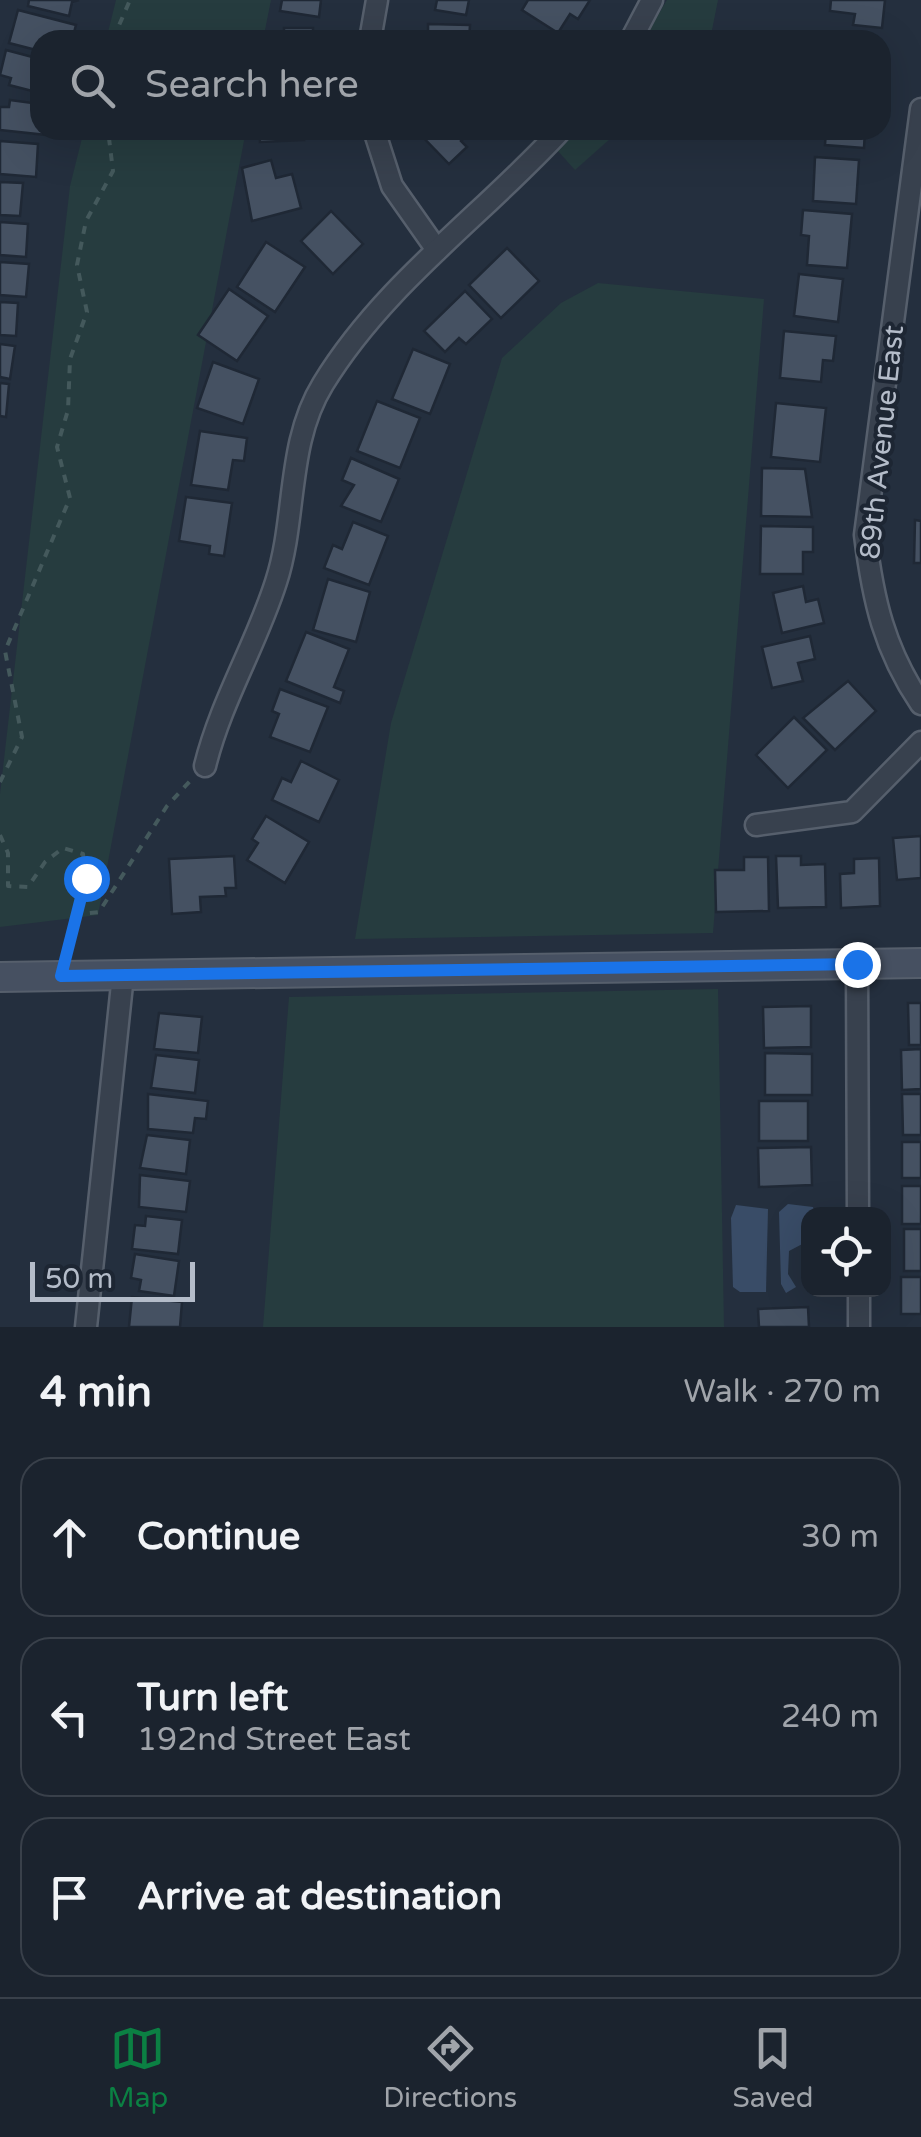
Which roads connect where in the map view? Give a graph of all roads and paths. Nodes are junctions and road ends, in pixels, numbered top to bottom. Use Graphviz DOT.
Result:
graph roads {
  1 [pos="130,0"];
  2 [pos="377,0"];
  3 [pos="652,0"];
  4 [pos="118,30"];
  5 [pos="372,30"];
  6 [pos="636,30"];
  7 [pos="921,109"];
  8 [pos="109,140"];
  9 [pos="377,140"];
  10 [pos="550,140"];
  11 [pos="437,250"];
  12 [pos="921,704"];
  13 [pos="921,742"];
  14 [pos="205,766"];
  15 [pos="0,782"];
  16 [pos="756,824"];
  17 [pos="0,835"];
  18 [pos="74,915"];
  19 [pos="921,963"];
  20 [pos="857,964"];
  21 [pos="123,975"];
  22 [pos="0,976"];
  23 [pos="61,976"];
  24 [pos="858,1207"];
  25 [pos="858,1297"];
  26 [pos="86,1327"];
  27 [pos="859,1327"];
  1 -- 4 [label="path"];
  2 -- 5 [label="street"];
  3 -- 6 [label="street"];
  7 -- 12 [label="street, 89th Avenue East"];
  8 -- 15 [label="path"];
  9 -- 11 [label="street"];
  10 -- 11 [label="street"];
  11 -- 14 [label="street"];
  13 -- 16 [label="street"];
  14 -- 18 [label="path"];
  17 -- 18 [label="path"];
  18 -- 23 [label="path"];
  19 -- 20 [label="street"];
  20 -- 21 [label="street"];
  20 -- 24 [label="street"];
  21 -- 23 [label="street"];
  21 -- 26 [label="street"];
  22 -- 23 [label="street"];
  25 -- 27 [label="street"];
}
